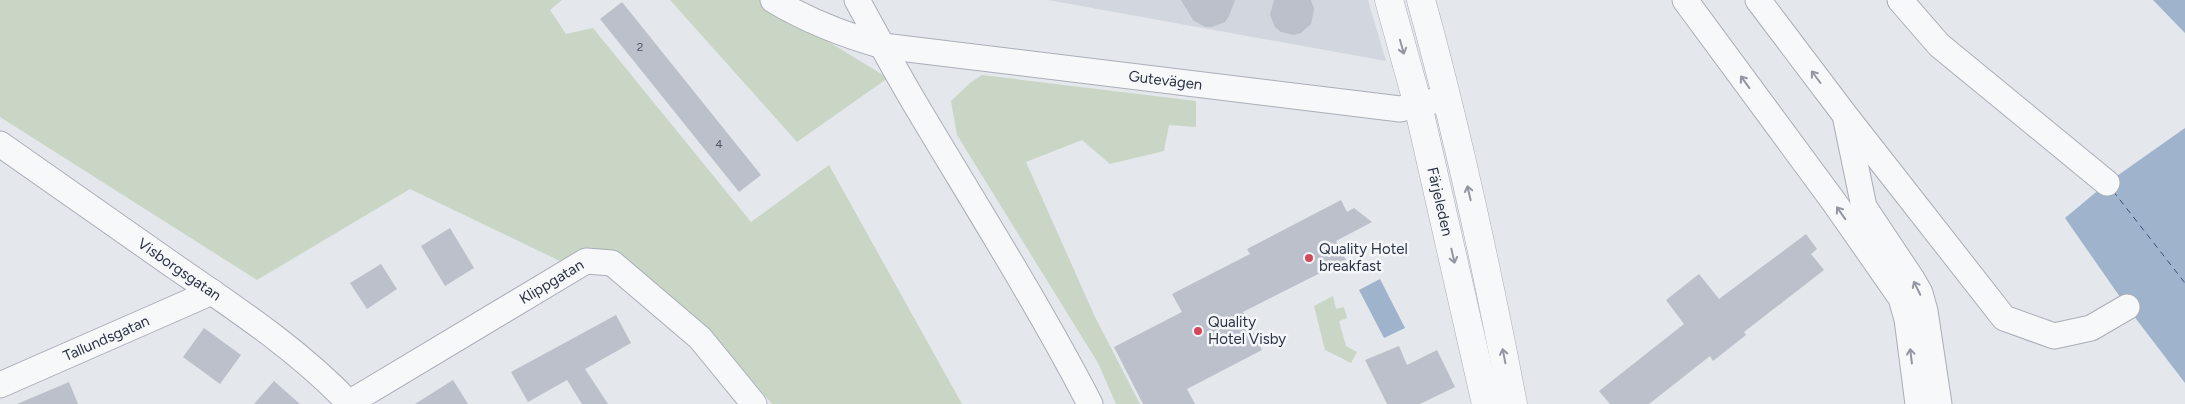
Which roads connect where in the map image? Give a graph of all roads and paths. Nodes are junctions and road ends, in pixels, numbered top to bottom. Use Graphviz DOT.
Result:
graph roads {
  1 [pos="773,0"];
  2 [pos="857,0"];
  3 [pos="1388,0"];
  4 [pos="1420,0"];
  5 [pos="1685,0"];
  6 [pos="1758,0"];
  7 [pos="1900,0"];
  8 [pos="883,46"];
  9 [pos="1447,98"];
  10 [pos="1418,105"];
  11 [pos="1845,116"];
  12 [pos="0,144"];
  13 [pos="2107,183"];
  14 [pos="212,292"];
  15 [pos="2128,307"];
  16 [pos="0,385"];
  17 [pos="349,403"];
  18 [pos="754,404"];
  19 [pos="1090,404"];
  20 [pos="1486,404"];
  21 [pos="1513,404"];
  22 [pos="1918,404"];
  23 [pos="1940,404"];
  1 -- 8 [label="street, Gutevägen"];
  2 -- 8 [label="street"];
  3 -- 10 [label="street, Färjeleden, one-way"];
  4 -- 9 [label="street, Färjeleden"];
  22 -- 5 [label="street, one-way"];
  11 -- 6 [label="street, one-way"];
  7 -- 13 [label="street"];
  8 -- 10 [label="street, Gutevägen"];
  8 -- 19 [label="street"];
  9 -- 10 [label="street, Gutevägen"];
  21 -- 9 [label="street, Färjeleden, one-way"];
  10 -- 20 [label="street, Färjeleden, one-way"];
  11 -- 15 [label="street"];
  23 -- 11 [label="street, one-way"];
  12 -- 14 [label="street, Visborgsgatan"];
  14 -- 16 [label="street, Tallundsgatan"];
  14 -- 17 [label="street, Visborgsgatan"];
  17 -- 18 [label="street, Klippgatan"];
}
